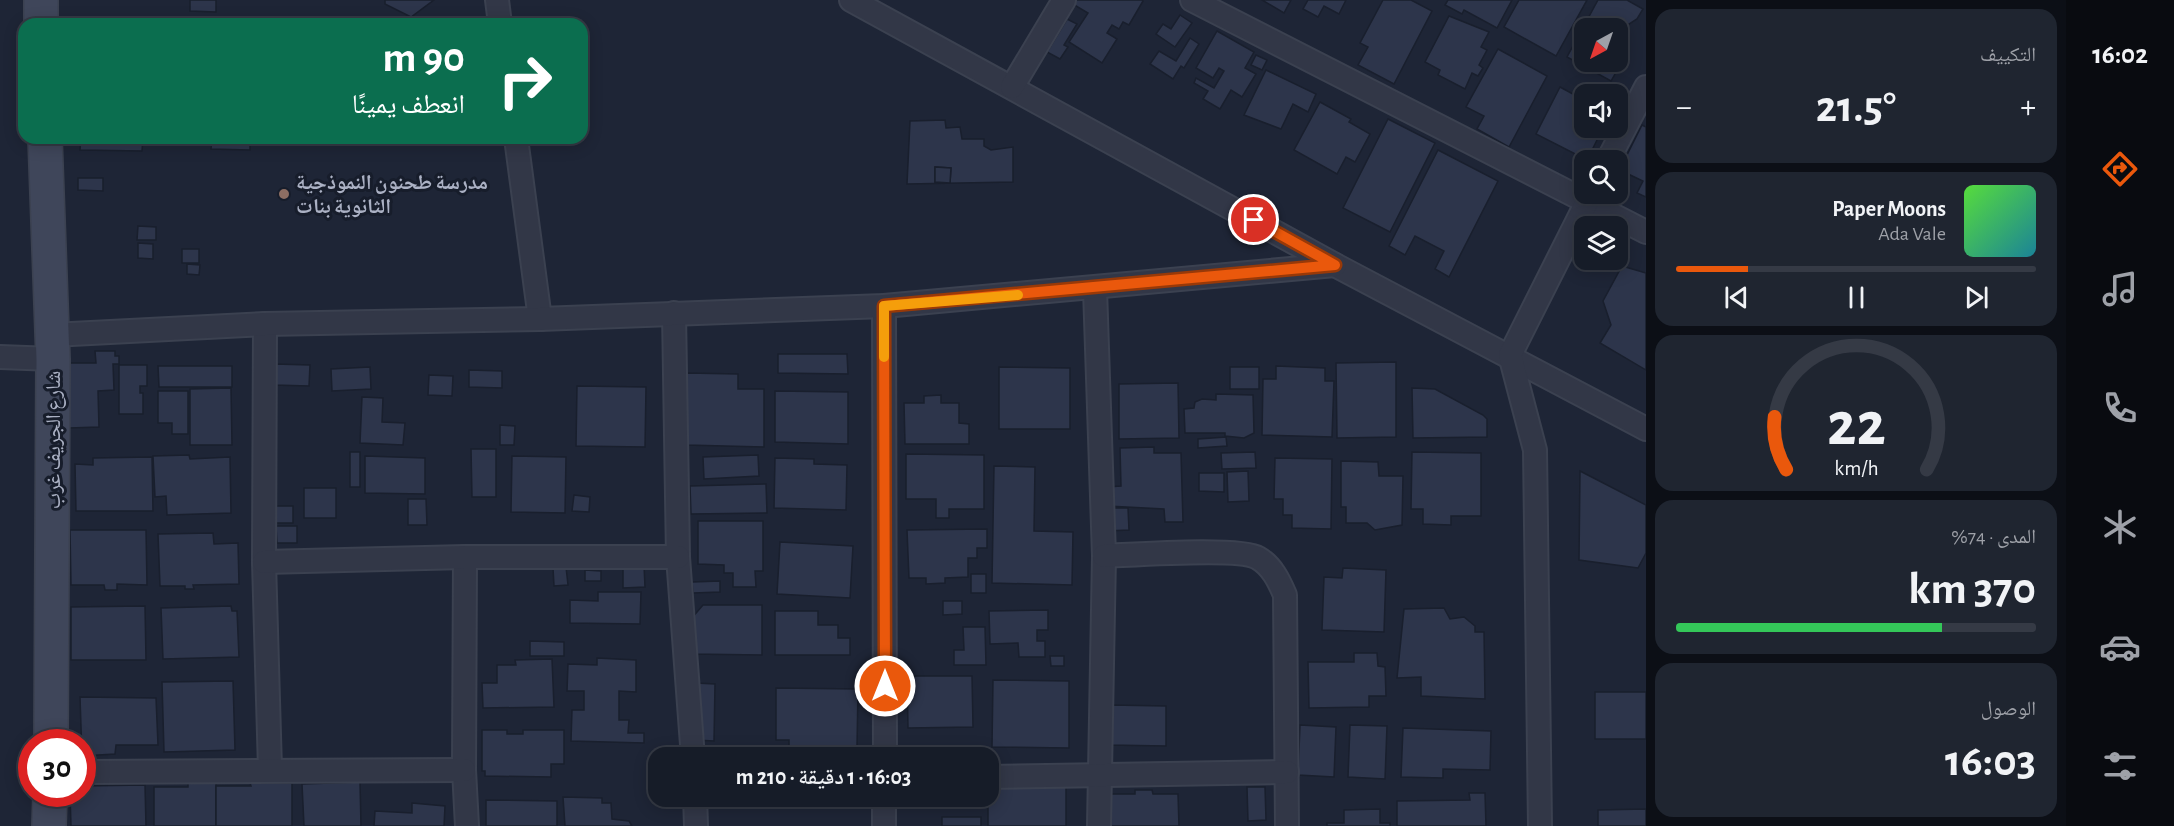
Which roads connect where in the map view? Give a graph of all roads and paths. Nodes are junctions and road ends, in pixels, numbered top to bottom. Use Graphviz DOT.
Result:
graph roads {
  1 [pos="41,0"];
  2 [pos="497,0"];
  3 [pos="851,0"];
  4 [pos="1064,0"];
  5 [pos="1192,0"];
  6 [pos="42,18"];
  7 [pos="499,18"];
  8 [pos="1011,87"];
  9 [pos="1646,87"];
  10 [pos="45,144"];
  11 [pos="517,144"];
  12 [pos="1613,150"];
  13 [pos="1574,190"];
  14 [pos="1586,204"];
  15 [pos="1600,204"];
  16 [pos="1646,232"];
  17 [pos="1335,265"];
  18 [pos="1095,289"];
  19 [pos="884,306"];
  20 [pos="674,313"];
  21 [pos="540,319"];
  22 [pos="265,324"];
  23 [pos="53,347"];
  24 [pos="1510,355"];
  25 [pos="0,357"];
  26 [pos="1646,429"];
  27 [pos="1104,556"];
  28 [pos="465,557"];
  29 [pos="678,557"];
  30 [pos="264,562"];
  31 [pos="51,729"];
  32 [pos="692,747"];
  33 [pos="885,747"];
  34 [pos="270,769"];
  35 [pos="464,770"];
  36 [pos="96,772"];
  37 [pos="1287,772"];
  38 [pos="1100,774"];
  39 [pos="999,777"];
  40 [pos="50,807"];
  41 [pos="696,807"];
  42 [pos="884,807"];
  43 [pos="49,826"];
  44 [pos="467,826"];
  45 [pos="696,826"];
  46 [pos="884,826"];
  47 [pos="1099,826"];
  48 [pos="1287,826"];
  49 [pos="1540,826"];
  1 -- 6 [label="street"];
  2 -- 7 [label="street"];
  3 -- 8 [label="street"];
  4 -- 8 [label="street"];
  5 -- 13 [label="street"];
  8 -- 17 [label="street"];
  9 -- 12 [label="street"];
  10 -- 23 [label="street, شارع الجريف غرب"];
  11 -- 21 [label="street"];
  14 -- 24 [label="street"];
  15 -- 16 [label="street"];
  17 -- 18 [label="street"];
  17 -- 24 [label="street"];
  18 -- 19 [label="street"];
  18 -- 27 [label="street"];
  19 -- 20 [label="street"];
  19 -- 33 [label="street"];
  20 -- 21 [label="street"];
  20 -- 29 [label="street"];
  21 -- 22 [label="street"];
  22 -- 23 [label="street"];
  22 -- 30 [label="street"];
  23 -- 25 [label="street"];
  23 -- 31 [label="street, شارع الجريف غرب"];
  24 -- 26 [label="street"];
  24 -- 49 [label="street"];
  27 -- 37 [label="street"];
  27 -- 38 [label="street"];
  28 -- 29 [label="street"];
  28 -- 30 [label="street"];
  28 -- 35 [label="street"];
  29 -- 32 [label="street"];
  30 -- 34 [label="street"];
  34 -- 35 [label="street"];
  34 -- 36 [label="street"];
  35 -- 44 [label="street"];
  37 -- 38 [label="street"];
  37 -- 48 [label="street"];
  38 -- 39 [label="street"];
  38 -- 47 [label="street"];
  40 -- 43 [label="street"];
  41 -- 45 [label="street"];
  42 -- 46 [label="street"];
}
